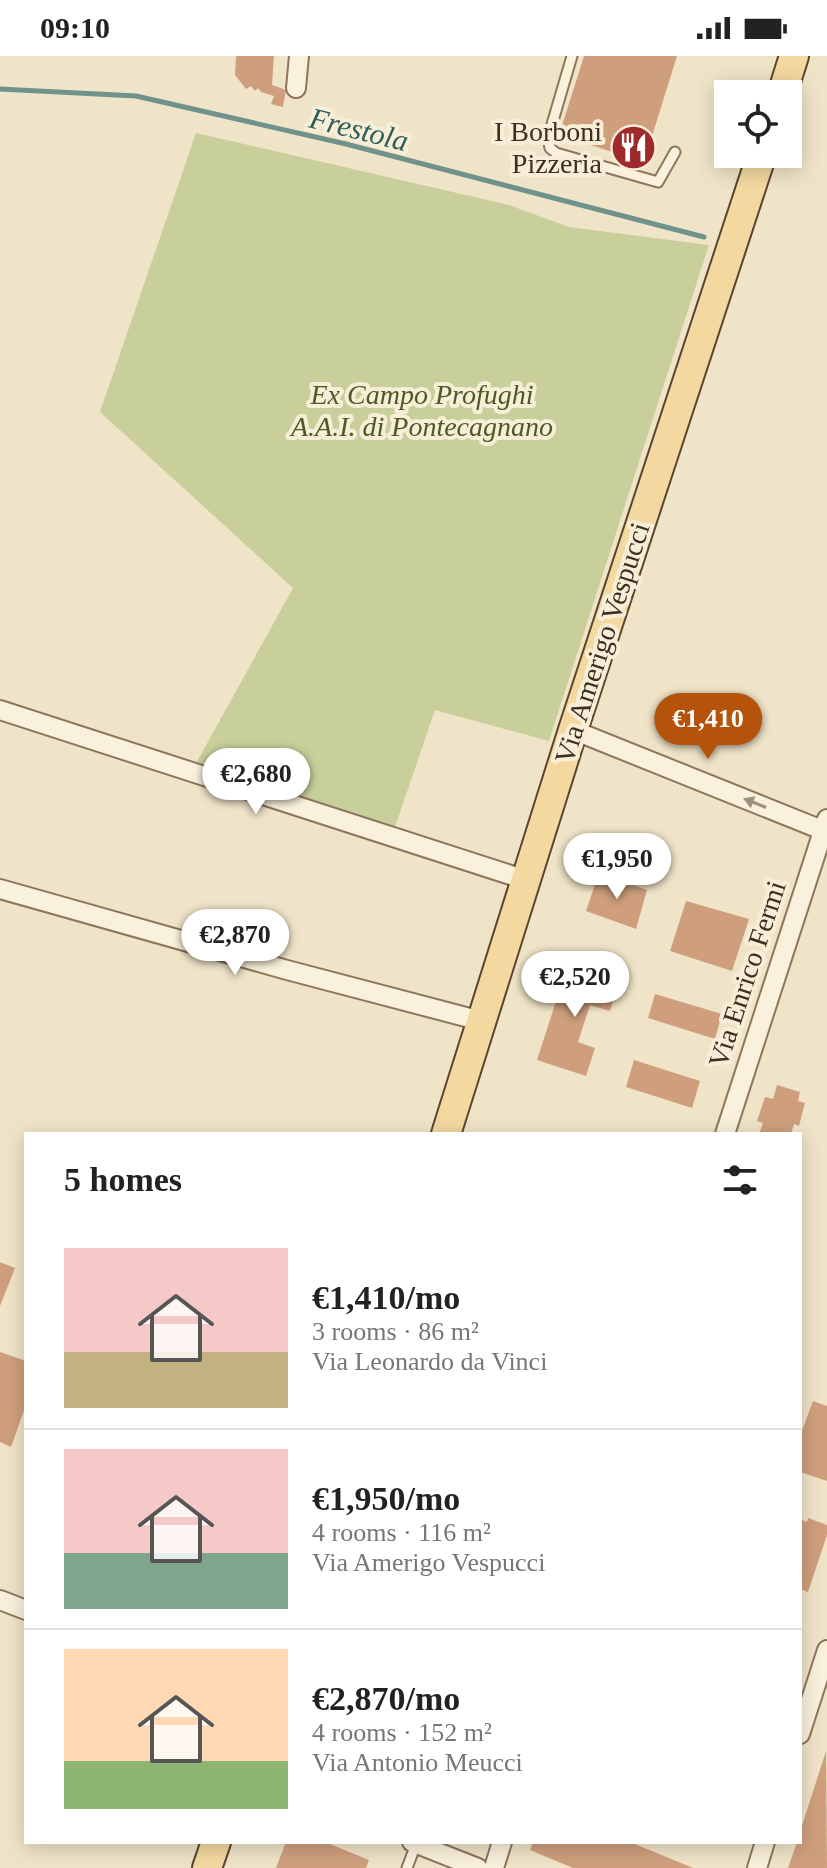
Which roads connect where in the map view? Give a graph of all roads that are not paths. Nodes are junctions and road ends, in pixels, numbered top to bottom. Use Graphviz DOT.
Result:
graph roads {
  1 [pos="299,56"];
  2 [pos="572,56"];
  3 [pos="794,56"];
  4 [pos="786,80"];
  5 [pos="296,88"];
  6 [pos="675,152"];
  7 [pos="757,168"];
  8 [pos="0,710"];
  9 [pos="573,730"];
  10 [pos="826,827"];
  11 [pos="526,880"];
  12 [pos="0,889"];
  13 [pos="481,1021"];
  14 [pos="447,1132"];
  15 [pos="726,1132"];
  16 [pos="0,1600"];
  17 [pos="24,1609"];
  18 [pos="827,1650"];
  19 [pos="802,1728"];
  20 [pos="215,1844"];
  21 [pos="414,1844"];
  22 [pos="417,1844"];
  23 [pos="501,1844"];
  24 [pos="764,1844"];
  25 [pos="207,1868"];
  26 [pos="407,1868"];
  27 [pos="478,1868"];
  28 [pos="494,1868"];
  29 [pos="757,1868"];
  1 -- 5 [label="street"];
  2 -- 6 [label="lane"];
  3 -- 4 [label="main road"];
  7 -- 9 [label="main road, Via Amerigo Vespucci"];
  8 -- 11 [label="street"];
  10 -- 9 [label="street, one-way"];
  9 -- 11 [label="main road, Via Amerigo Vespucci"];
  10 -- 15 [label="street, Via Enrico Fermi"];
  11 -- 13 [label="main road, Via Amerigo Vespucci"];
  12 -- 13 [label="street"];
  13 -- 14 [label="main road, Via Amerigo Vespucci"];
  16 -- 17 [label="street"];
  18 -- 19 [label="street"];
  20 -- 25 [label="main road"];
  21 -- 26 [label="lane"];
  22 -- 27 [label="street"];
  23 -- 28 [label="street"];
  24 -- 29 [label="street"];
}
